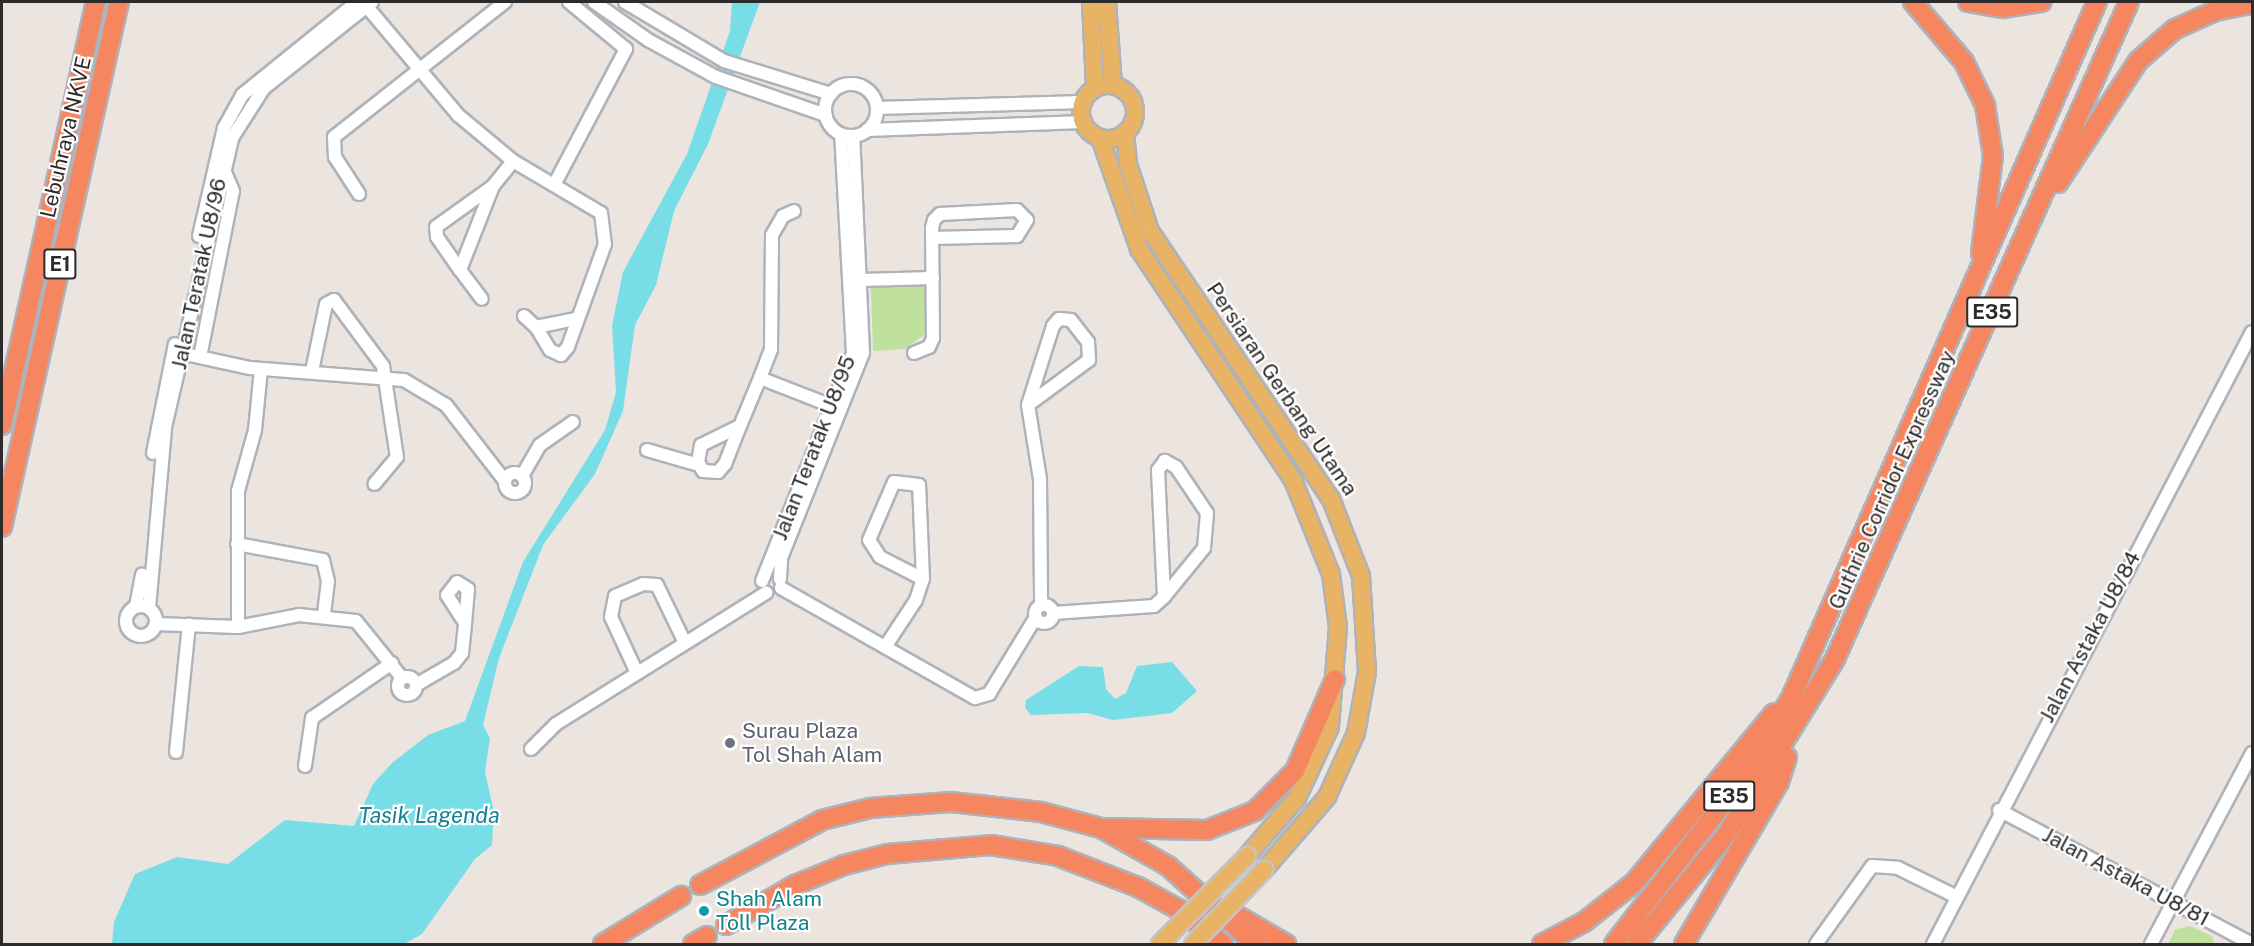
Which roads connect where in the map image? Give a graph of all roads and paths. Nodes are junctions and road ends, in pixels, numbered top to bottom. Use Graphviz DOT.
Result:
graph roads {
  1 [pos="96,2"];
  2 [pos="119,2"];
  3 [pos="505,2"];
  4 [pos="569,2"];
  5 [pos="594,2"];
  6 [pos="1091,2"];
  7 [pos="1107,2"];
  8 [pos="1913,2"];
  9 [pos="1968,2"];
  10 [pos="2042,2"];
  11 [pos="2097,2"];
  12 [pos="2129,2"];
  13 [pos="365,3"];
  14 [pos="630,3"];
  15 [pos="2253,4"];
  16 [pos="418,73"];
  17 [pos="1113,86"];
  18 [pos="1095,88"];
  19 [pos="831,94"];
  20 [pos="1083,102"];
  21 [pos="877,108"];
  22 [pos="826,115"];
  23 [pos="1083,122"];
  24 [pos="867,130"];
  25 [pos="1125,134"];
  26 [pos="847,135"];
  27 [pos="1100,138"];
  28 [pos="513,161"];
  29 [pos="223,167"];
  30 [pos="554,185"];
  31 [pos="493,186"];
  32 [pos="359,194"];
  33 [pos="794,211"];
  34 [pos="2037,211"];
  35 [pos="932,238"];
  36 [pos="460,270"];
  37 [pos="933,278"];
  38 [pos="861,280"];
  39 [pos="482,299"];
  40 [pos="1968,304"];
  41 [pos="524,315"];
  42 [pos="576,319"];
  43 [pos="536,327"];
  44 [pos="2253,332"];
  45 [pos="178,352"];
  46 [pos="914,353"];
  47 [pos="200,357"];
  48 [pos="261,369"];
  49 [pos="312,371"];
  50 [pos="384,376"];
  51 [pos="760,378"];
  52 [pos="1028,405"];
  53 [pos="836,408"];
  54 [pos="573,422"];
  55 [pos="2,425"];
  56 [pos="740,426"];
  57 [pos="647,450"];
  58 [pos="699,465"];
  59 [pos="374,484"];
  60 [pos="2,527"];
  61 [pos="237,544"];
  62 [pos="923,579"];
  63 [pos="781,583"];
  64 [pos="764,587"];
  65 [pos="1164,597"];
  66 [pos="1041,605"];
  67 [pos="136,606"];
  68 [pos="149,608"];
  69 [pos="1053,614"];
  70 [pos="324,616"];
  71 [pos="1036,617"];
  72 [pos="156,624"];
  73 [pos="465,624"];
  74 [pos="189,625"];
  75 [pos="238,627"];
  76 [pos="685,643"];
  77 [pos="885,646"];
  78 [pos="392,663"];
  79 [pos="637,673"];
  80 [pos="1335,679"];
  81 [pos="1791,698"];
  82 [pos="1797,727"];
  83 [pos="531,748"];
  84 [pos="176,752"];
  85 [pos="2253,753"];
  86 [pos="305,765"];
  87 [pos="1999,810"];
  88 [pos="1101,828"];
  89 [pos="700,885"];
  90 [pos="681,896"];
  91 [pos="1955,896"];
  92 [pos="2176,902"];
  93 [pos="1220,909"];
  94 [pos="726,925"];
  95 [pos="1215,941"];
  96 [pos="2253,944"];
  97 [pos="603,945"];
  98 [pos="1160,945"];
  99 [pos="1193,945"];
  100 [pos="1255,945"];
  101 [pos="1286,945"];
  102 [pos="1542,945"];
  103 [pos="1614,945"];
  104 [pos="1637,945"];
  105 [pos="1684,945"];
  106 [pos="1816,945"];
  107 [pos="1933,945"];
  108 [pos="2151,945"];
  1 -- 55 [label="highway, E1"];
  2 -- 60 [label="highway, Lebuhraya NKVE / E1"];
  3 -- 16 [label="street"];
  4 -- 30 [label="street"];
  5 -- 22 [label="street"];
  6 -- 18 [label="main road"];
  7 -- 17 [label="main road"];
  8 -- 40 [label="highway"];
  9 -- 10 [label="highway"];
  11 -- 40 [label="highway, Guthrie Corridor Expressway / E35"];
  12 -- 34 [label="highway, Guthrie Corridor Expressway / E35"];
  13 -- 16 [label="street"];
  13 -- 29 [label="street, Jalan Teratak U8/96"];
  13 -- 45 [label="street, Jalan Teratak U8/96"];
  14 -- 19 [label="street"];
  15 -- 34 [label="highway"];
  16 -- 28 [label="street"];
  16 -- 32 [label="street"];
  17 -- 18 [label="main road"];
  17 -- 25 [label="main road, Persiaran Gerbang Utama"];
  18 -- 20 [label="main road"];
  19 -- 21 [label="street"];
  19 -- 22 [label="street"];
  20 -- 21 [label="street"];
  20 -- 23 [label="main road"];
  21 -- 24 [label="street"];
  22 -- 26 [label="street"];
  23 -- 24 [label="street"];
  23 -- 27 [label="main road, Persiaran Gerbang Utama"];
  24 -- 26 [label="street"];
  25 -- 27 [label="main road"];
  25 -- 99 [label="main road, Persiaran Gerbang Utama, bridge"];
  26 -- 38 [label="street, Jalan Teratak U8/95"];
  26 -- 53 [label="street, Jalan Teratak U8/95"];
  27 -- 80 [label="main road, Persiaran Gerbang Utama"];
  28 -- 30 [label="street"];
  28 -- 31 [label="street"];
  29 -- 45 [label="street, Jalan Teratak U8/96"];
  29 -- 47 [label="street"];
  30 -- 42 [label="street"];
  31 -- 36 [label="street"];
  31 -- 36 [label="street"];
  33 -- 51 [label="street"];
  34 -- 82 [label="highway, Guthrie Corridor Expressway / E35"];
  35 -- 35 [label="street"];
  35 -- 37 [label="street"];
  36 -- 39 [label="street"];
  37 -- 38 [label="street"];
  37 -- 46 [label="street"];
  38 -- 53 [label="street, Jalan Teratak U8/95"];
  40 -- 81 [label="highway, Guthrie Corridor Expressway / E35"];
  41 -- 43 [label="street"];
  42 -- 43 [label="street"];
  42 -- 43 [label="street"];
  44 -- 87 [label="street, Jalan Astaka U8/84"];
  45 -- 47 [label="street"];
  45 -- 67 [label="street, Jalan Teratak U8/96"];
  45 -- 68 [label="street, Jalan Teratak U8/96"];
  47 -- 48 [label="street"];
  48 -- 49 [label="street"];
  48 -- 61 [label="street"];
  49 -- 50 [label="street"];
  49 -- 50 [label="street"];
  50 -- 54 [label="street"];
  50 -- 59 [label="street"];
  51 -- 53 [label="street"];
  51 -- 56 [label="street"];
  52 -- 52 [label="street"];
  52 -- 66 [label="street"];
  53 -- 63 [label="street, Jalan Teratak U8/95"];
  53 -- 64 [label="street, Jalan Teratak U8/95"];
  56 -- 58 [label="street"];
  56 -- 58 [label="street"];
  57 -- 58 [label="street"];
  61 -- 70 [label="street"];
  61 -- 75 [label="street"];
  62 -- 62 [label="street"];
  62 -- 77 [label="street"];
  63 -- 64 [label="street"];
  63 -- 64 [label="street"];
  63 -- 77 [label="street"];
  64 -- 76 [label="street"];
  65 -- 65 [label="street"];
  65 -- 69 [label="street"];
  66 -- 69 [label="street"];
  66 -- 71 [label="street"];
  67 -- 68 [label="street"];
  67 -- 72 [label="street"];
  68 -- 72 [label="street"];
  69 -- 71 [label="street"];
  70 -- 75 [label="street"];
  70 -- 78 [label="street"];
  71 -- 77 [label="street"];
  72 -- 74 [label="street"];
  73 -- 78 [label="street"];
  74 -- 75 [label="street"];
  74 -- 84 [label="street"];
  76 -- 79 [label="street"];
  76 -- 79 [label="street"];
  78 -- 86 [label="street"];
  79 -- 83 [label="street"];
  80 -- 88 [label="highway"];
  80 -- 98 [label="main road, Persiaran Gerbang Utama, bridge"];
  81 -- 102 [label="highway"];
  81 -- 103 [label="highway, Guthrie Corridor Expressway / E35"];
  82 -- 104 [label="highway, Guthrie Corridor Expressway / E35"];
  82 -- 105 [label="highway"];
  85 -- 92 [label="street"];
  87 -- 91 [label="street, Jalan Astaka U8/84"];
  87 -- 92 [label="street, Jalan Astaka U8/81"];
  88 -- 89 [label="highway"];
  88 -- 93 [label="highway"];
  90 -- 97 [label="highway"];
  91 -- 106 [label="street"];
  91 -- 107 [label="street, Jalan Astaka U8/84"];
  92 -- 96 [label="street, Jalan Astaka U8/81"];
  92 -- 108 [label="street"];
  93 -- 100 [label="highway"];
  93 -- 101 [label="highway"];
  94 -- 95 [label="highway"];
}
